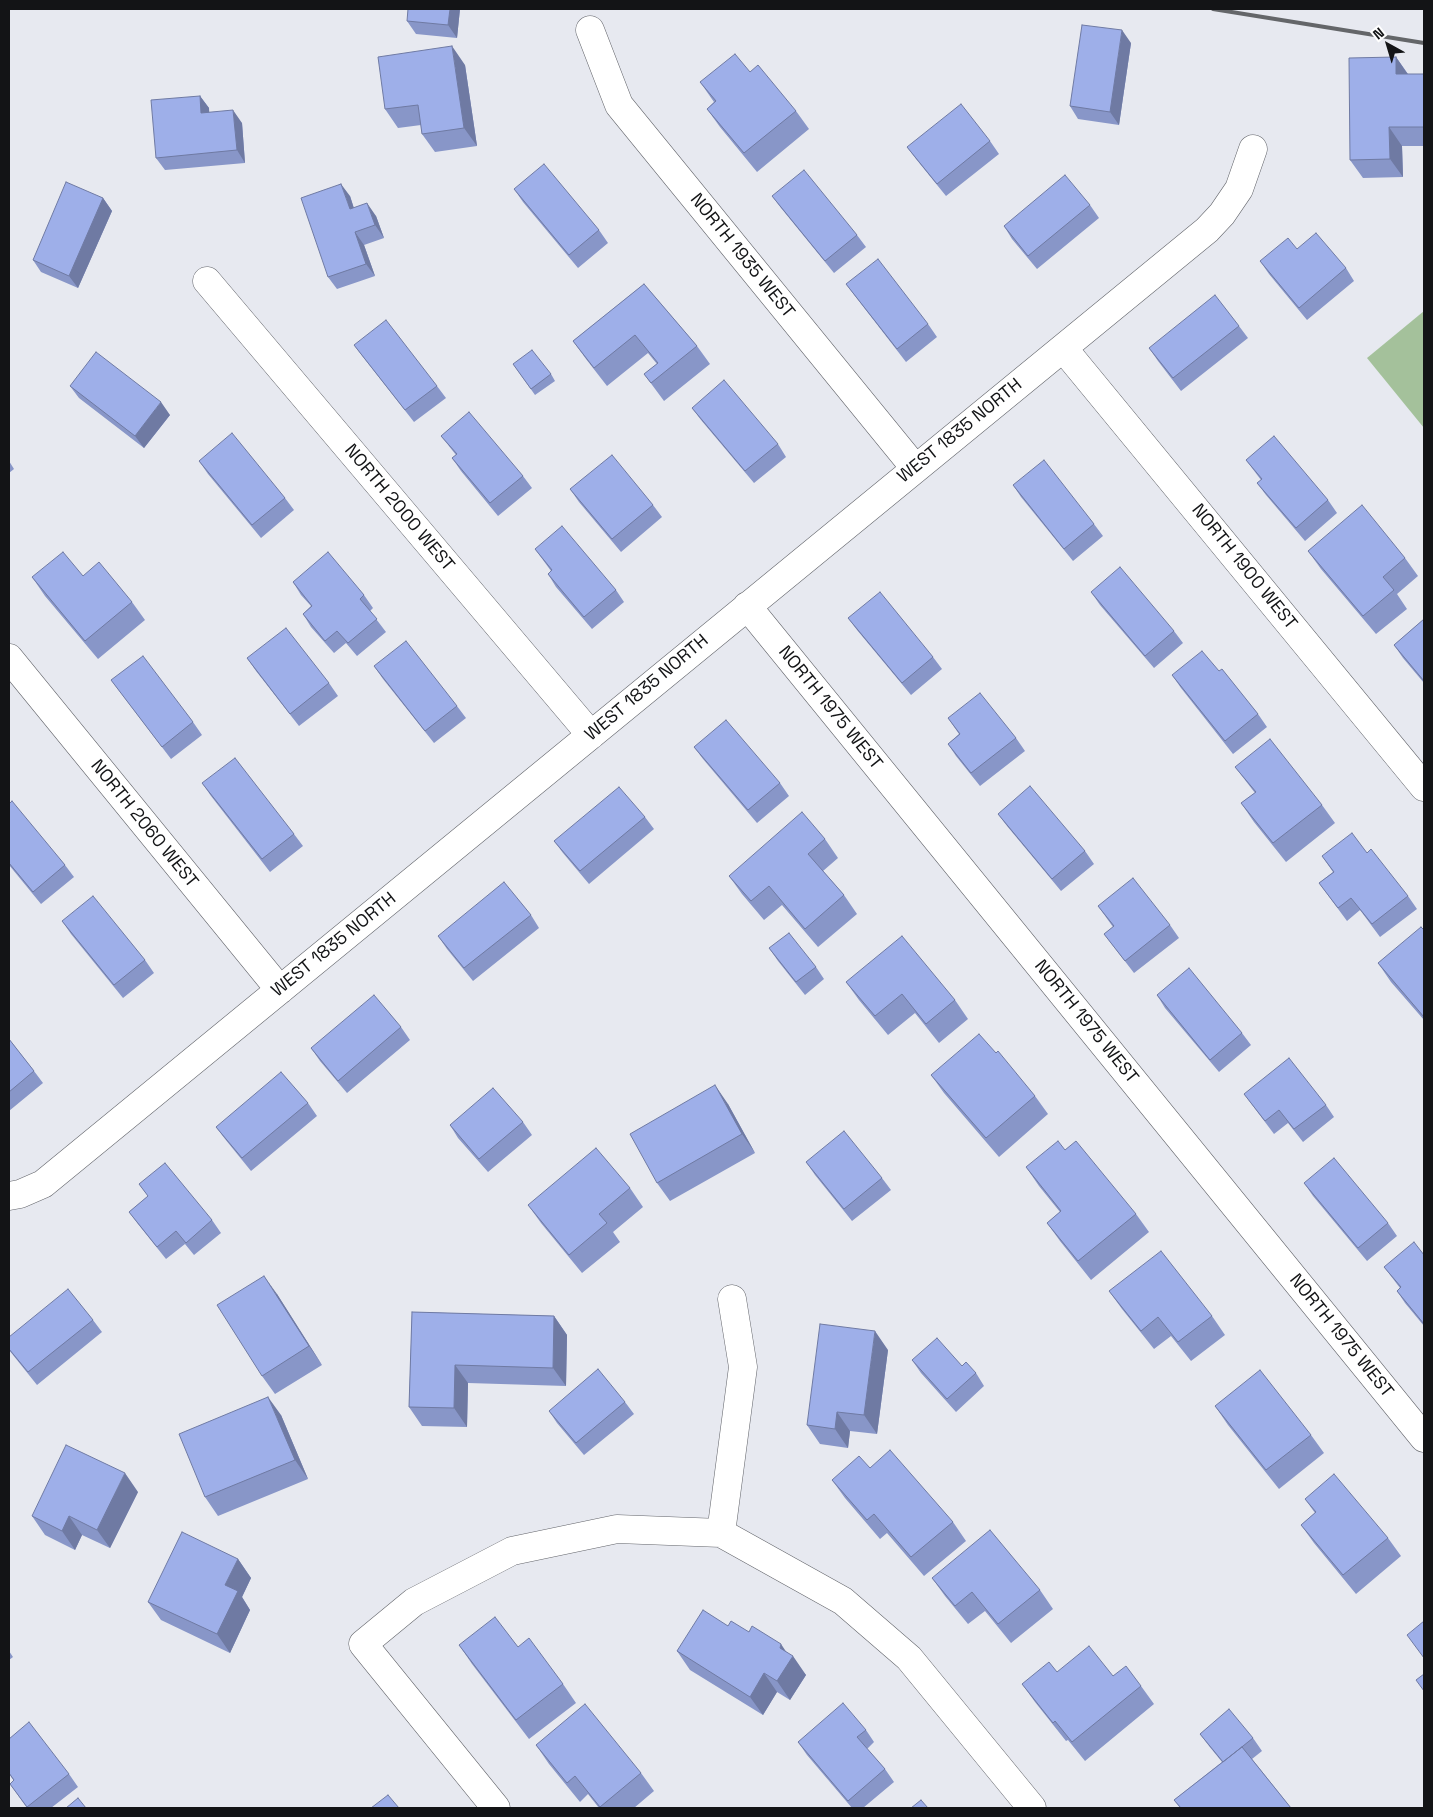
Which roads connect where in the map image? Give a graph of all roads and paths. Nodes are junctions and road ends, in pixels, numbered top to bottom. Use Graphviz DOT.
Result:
graph roads {
  1 [pos="590,30"];
  2 [pos="1254,149"];
  3 [pos="207,281"];
  4 [pos="1063,348"];
  5 [pos="915,468"];
  6 [pos="747,606"];
  7 [pos="9,658"];
  8 [pos="591,735"];
  9 [pos="1424,787"];
  10 [pos="280,990"];
  11 [pos="9,1196"];
  12 [pos="732,1299"];
  13 [pos="1424,1438"];
  14 [pos="721,1533"];
  15 [pos="496,1808"];
  16 [pos="1032,1808"];
  1 -- 5 [label="street, NORTH 1935 WEST"];
  2 -- 4 [label="street, WEST 1835 NORTH"];
  3 -- 8 [label="street, NORTH 2000 WEST"];
  4 -- 5 [label="street, WEST 1835 NORTH"];
  4 -- 9 [label="street, NORTH 1900 WEST"];
  5 -- 6 [label="street, WEST 1835 NORTH"];
  6 -- 8 [label="street, WEST 1835 NORTH"];
  6 -- 13 [label="street, NORTH 1975 WEST"];
  7 -- 10 [label="street, NORTH 2060 WEST"];
  8 -- 10 [label="street, WEST 1835 NORTH"];
  10 -- 11 [label="street, WEST 1835 NORTH"];
  12 -- 14 [label="street"];
  14 -- 15 [label="street"];
  14 -- 16 [label="street"];
}
